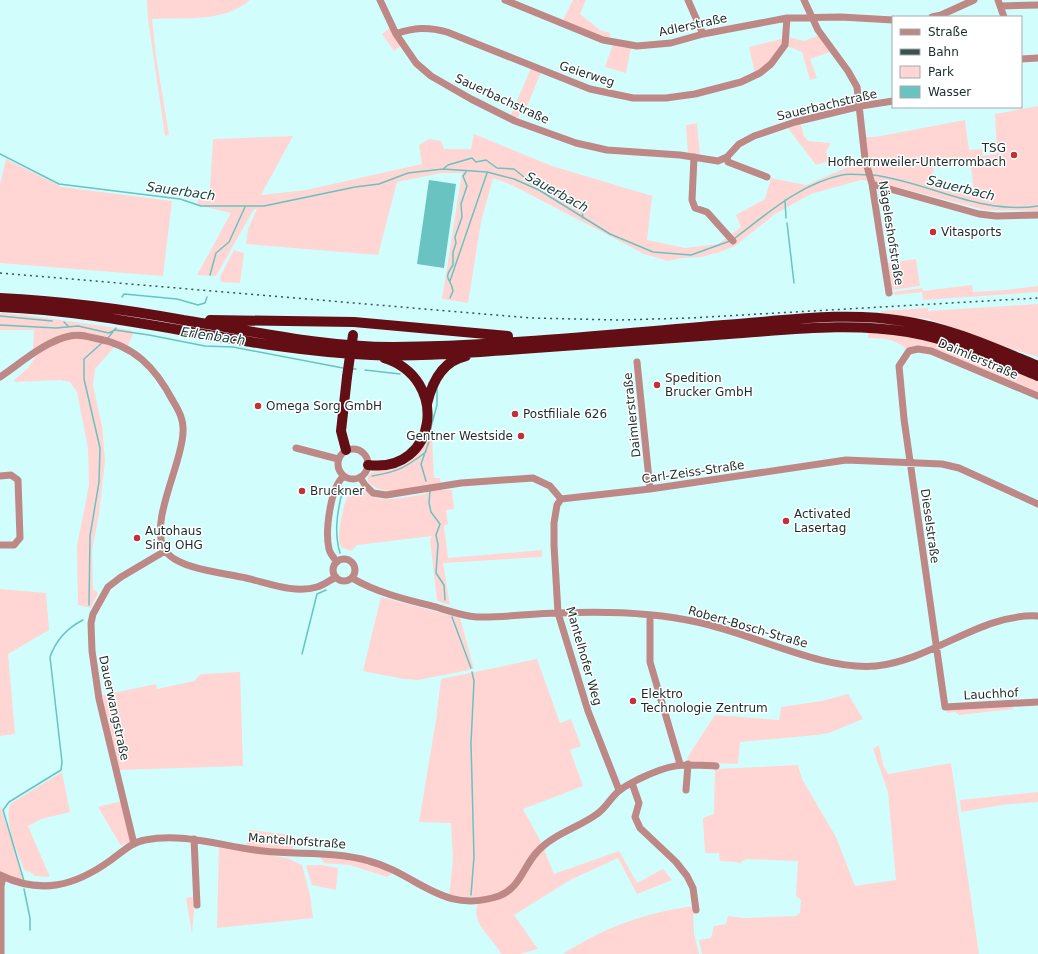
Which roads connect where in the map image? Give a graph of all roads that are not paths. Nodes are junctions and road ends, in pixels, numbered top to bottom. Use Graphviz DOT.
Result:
graph roads {
  1 [pos="380,0"];
  2 [pos="505,0"];
  3 [pos="688,0"];
  4 [pos="804,0"];
  5 [pos="974,0"];
  6 [pos="1000,3"];
  7 [pos="1038,5"];
  8 [pos="937,16"];
  9 [pos="1004,16"];
  10 [pos="811,17"];
  11 [pos="787,18"];
  12 [pos="892,20"];
  13 [pos="396,34"];
  14 [pos="703,34"];
  15 [pos="1038,58"];
  16 [pos="1022,59"];
  17 [pos="892,101"];
  18 [pos="861,106"];
  19 [pos="694,157"];
  20 [pos="727,157"];
  21 [pos="766,177"];
  22 [pos="872,183"];
  23 [pos="1038,215"];
  24 [pos="732,239"];
  25 [pos="889,293"];
  26 [pos="0,298"];
  27 [pos="0,307"];
  28 [pos="182,319"];
  29 [pos="354,322"];
  30 [pos="551,339"];
  31 [pos="488,351"];
  32 [pos="909,351"];
  33 [pos="1003,352"];
  34 [pos="372,355"];
  35 [pos="1038,360"];
  36 [pos="637,362"];
  37 [pos="1038,366"];
  38 [pos="1038,376"];
  39 [pos="0,377"];
  40 [pos="1038,396"];
  41 [pos="427,406"];
  42 [pos="296,448"];
  43 [pos="346,450"];
  44 [pos="338,459"];
  45 [pos="910,462"];
  46 [pos="368,465"];
  47 [pos="0,476"];
  48 [pos="344,476"];
  49 [pos="360,477"];
  50 [pos="650,489"];
  51 [pos="561,499"];
  52 [pos="1038,504"];
  53 [pos="0,546"];
  54 [pos="165,551"];
  55 [pos="337,562"];
  56 [pos="336,577"];
  57 [pos="352,578"];
  58 [pos="558,613"];
  59 [pos="650,615"];
  60 [pos="1038,616"];
  61 [pos="937,648"];
  62 [pos="1038,702"];
  63 [pos="945,707"];
  64 [pos="680,764"];
  65 [pos="688,764"];
  66 [pos="716,766"];
  67 [pos="632,782"];
  68 [pos="619,790"];
  69 [pos="686,790"];
  70 [pos="194,839"];
  71 [pos="134,844"];
  72 [pos="2,876"];
  73 [pos="197,905"];
  74 [pos="696,910"];
  75 [pos="1,954"];
  1 -- 13 [label="street, Sauerbachstraße"];
  2 -- 14 [label="street, Adlerstraße"];
  3 -- 14 [label="street"];
  4 -- 10 [label="street, Nägeleshofstraße"];
  5 -- 8 [label="street"];
  6 -- 7 [label="street"];
  6 -- 9 [label="street"];
  10 -- 11 [label="street, Adlerstraße"];
  10 -- 12 [label="street, Adlerstraße"];
  10 -- 18 [label="street, Nägeleshofstraße"];
  11 -- 13 [label="street, Geierweg"];
  11 -- 14 [label="street, Adlerstraße"];
  13 -- 19 [label="street, Sauerbachstraße"];
  15 -- 16 [label="street"];
  17 -- 18 [label="street, Sauerbachstraße"];
  18 -- 20 [label="street, Sauerbachstraße"];
  18 -- 22 [label="street, Nägeleshofstraße"];
  19 -- 20 [label="street, Sauerbachstraße"];
  19 -- 24 [label="street"];
  20 -- 21 [label="street"];
  22 -- 23 [label="street"];
  22 -- 25 [label="street, Nägeleshofstraße"];
  26 -- 28 [label="highway"];
  27 -- 34 [label="highway"];
  28 -- 29 [label="highway"];
  28 -- 30 [label="highway"];
  29 -- 30 [label="highway"];
  29 -- 43 [label="highway, bridge"];
  30 -- 33 [label="highway"];
  31 -- 34 [label="highway"];
  31 -- 38 [label="highway"];
  31 -- 41 [label="highway"];
  32 -- 40 [label="street, Daimlerstraße"];
  32 -- 45 [label="street, Dieselstraße"];
  33 -- 35 [label="highway"];
  33 -- 37 [label="highway"];
  34 -- 41 [label="highway"];
  36 -- 50 [label="street, Daimlerstraße"];
  39 -- 54 [label="street"];
  41 -- 46 [label="highway"];
  42 -- 44 [label="street"];
  43 -- 44 [label="street"];
  43 -- 46 [label="street"];
  44 -- 48 [label="street"];
  45 -- 50 [label="street, Carl-Zeiss-Straße"];
  45 -- 52 [label="street, Carl-Zeiss-Straße"];
  45 -- 61 [label="street, Dieselstraße"];
  46 -- 49 [label="street"];
  47 -- 53 [label="street"];
  48 -- 49 [label="street"];
  48 -- 55 [label="street"];
  49 -- 51 [label="street"];
  50 -- 51 [label="street, Carl-Zeiss-Straße"];
  51 -- 58 [label="street, Mantelhofer Weg"];
  54 -- 56 [label="street"];
  54 -- 71 [label="street, Dauerwangstraße"];
  55 -- 56 [label="street"];
  55 -- 57 [label="street"];
  56 -- 57 [label="street, Robert-Bosch-Straße"];
  57 -- 58 [label="street, Robert-Bosch-Straße"];
  58 -- 59 [label="street, Robert-Bosch-Straße"];
  58 -- 68 [label="street, Mantelhofer Weg"];
  59 -- 61 [label="street, Robert-Bosch-Straße"];
  59 -- 64 [label="street"];
  60 -- 61 [label="street, Robert-Bosch-Straße"];
  61 -- 63 [label="street, Dieselstraße"];
  62 -- 63 [label="street, Lauchhof"];
  64 -- 65 [label="street, Mantelhofstraße"];
  64 -- 67 [label="street, Mantelhofstraße"];
  65 -- 66 [label="street, Mantelhofstraße"];
  65 -- 69 [label="street"];
  67 -- 68 [label="street, Mantelhofstraße"];
  67 -- 74 [label="street"];
  68 -- 70 [label="street, Mantelhofstraße"];
  70 -- 71 [label="street, Mantelhofstraße"];
  70 -- 73 [label="street"];
  71 -- 72 [label="street, Mantelhofstraße"];
  72 -- 75 [label="street"];
}
